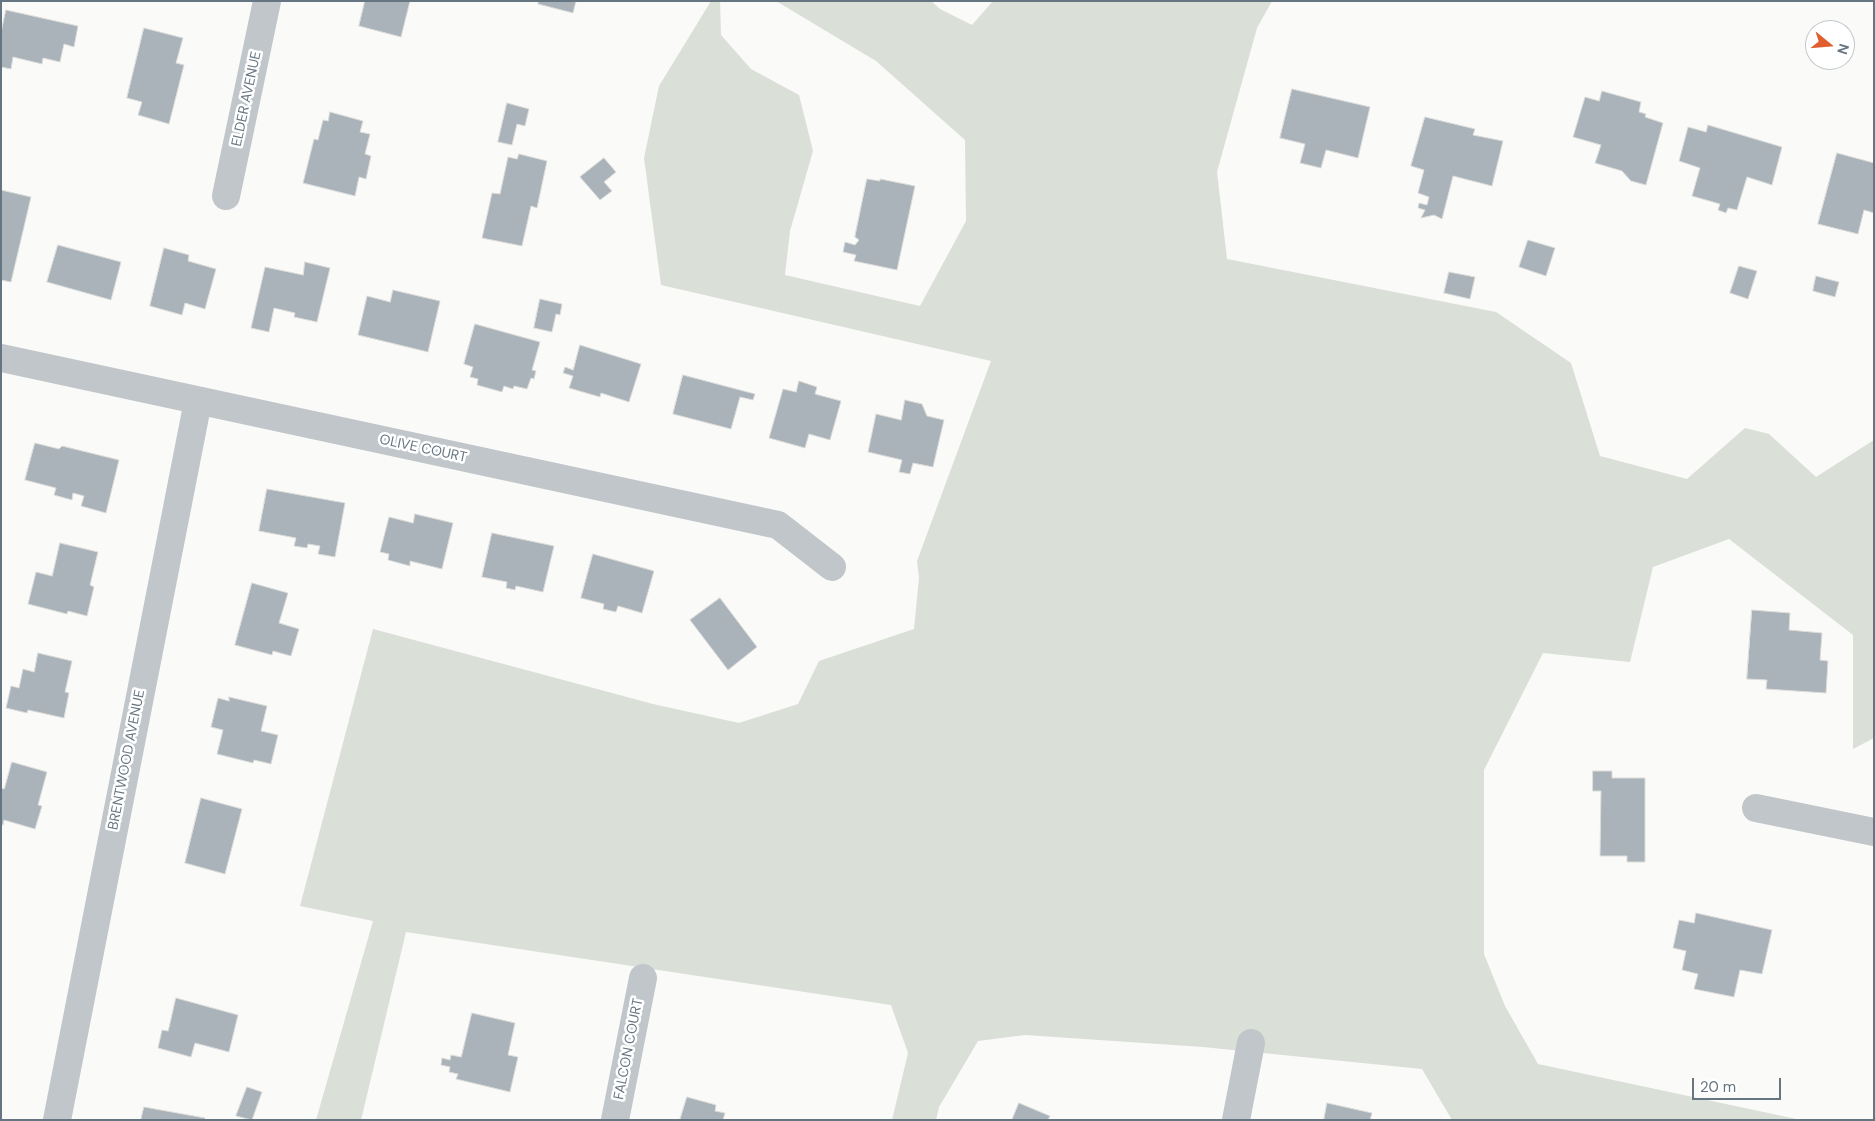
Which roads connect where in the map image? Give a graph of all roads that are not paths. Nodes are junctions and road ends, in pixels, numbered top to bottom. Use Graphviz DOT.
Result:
graph roads {
  1 [pos="267,1"];
  2 [pos="226,196"];
  3 [pos="1,358"];
  4 [pos="198,401"];
  5 [pos="832,567"];
  6 [pos="1756,808"];
  7 [pos="1874,832"];
  8 [pos="643,978"];
  9 [pos="1251,1043"];
  10 [pos="57,1120"];
  11 [pos="615,1120"];
  12 [pos="1236,1120"];
  1 -- 2 [label="street, ELDER AVENUE"];
  3 -- 4 [label="street, OLIVE COURT"];
  4 -- 5 [label="street, OLIVE COURT"];
  4 -- 10 [label="street, BRENTWOOD AVENUE"];
  6 -- 7 [label="street"];
  8 -- 11 [label="street, FALCON COURT"];
  9 -- 12 [label="street"];
}
